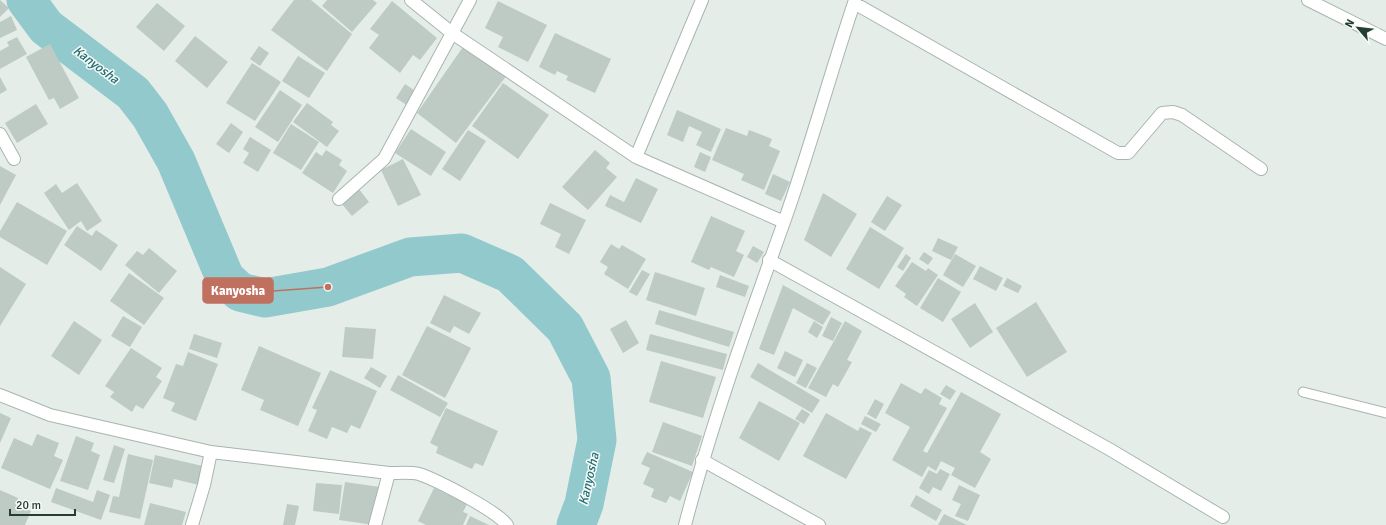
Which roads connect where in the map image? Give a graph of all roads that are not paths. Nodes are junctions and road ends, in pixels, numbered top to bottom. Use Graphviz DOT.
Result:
graph roads {
  1 [pos="411,0"];
  2 [pos="470,0"];
  3 [pos="702,0"];
  4 [pos="1308,0"];
  5 [pos="854,2"];
  6 [pos="452,33"];
  7 [pos="1386,39"];
  8 [pos="0,134"];
  9 [pos="636,157"];
  10 [pos="14,159"];
  11 [pos="1261,169"];
  12 [pos="339,199"];
  13 [pos="784,222"];
  14 [pos="769,260"];
  15 [pos="1303,392"];
  16 [pos="0,395"];
  17 [pos="1386,413"];
  18 [pos="211,452"];
  19 [pos="702,460"];
  20 [pos="389,473"];
  21 [pos="1224,518"];
  22 [pos="192,525"];
  23 [pos="375,525"];
  24 [pos="507,525"];
  25 [pos="685,525"];
  26 [pos="819,525"];
  1 -- 6 [label="street"];
  2 -- 6 [label="street"];
  3 -- 9 [label="street"];
  4 -- 7 [label="street"];
  5 -- 11 [label="street"];
  5 -- 13 [label="street"];
  6 -- 9 [label="street"];
  6 -- 12 [label="street"];
  8 -- 10 [label="street"];
  9 -- 13 [label="street"];
  13 -- 14 [label="street"];
  14 -- 19 [label="street"];
  14 -- 21 [label="street"];
  15 -- 17 [label="lane"];
  16 -- 18 [label="street"];
  18 -- 20 [label="street"];
  18 -- 22 [label="street"];
  19 -- 25 [label="street"];
  19 -- 26 [label="street"];
  20 -- 23 [label="street"];
  20 -- 24 [label="street"];
}
